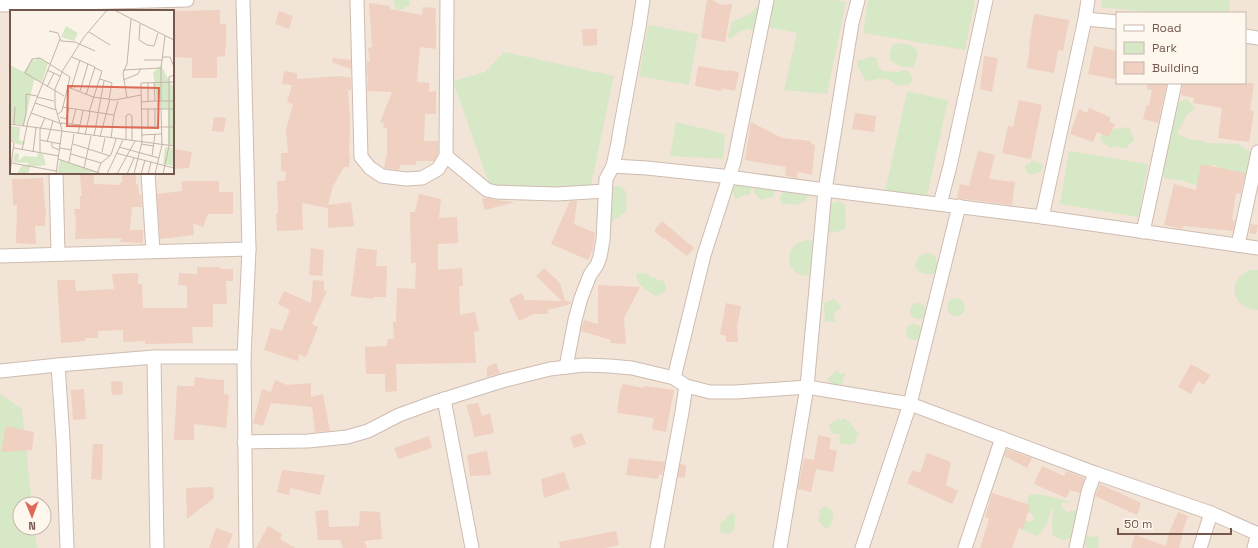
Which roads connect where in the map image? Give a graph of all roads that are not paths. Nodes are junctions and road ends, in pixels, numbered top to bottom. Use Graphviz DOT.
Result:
graph roads {
  1 [pos="187,0"];
  2 [pos="242,0"];
  3 [pos="357,0"];
  4 [pos="447,0"];
  5 [pos="643,0"];
  6 [pos="767,0"];
  7 [pos="858,0"];
  8 [pos="986,0"];
  9 [pos="1088,0"];
  10 [pos="0,5"];
  11 [pos="139,6"];
  12 [pos="50,8"];
  13 [pos="1085,19"];
  14 [pos="1116,22"];
  15 [pos="1246,36"];
  16 [pos="1258,38"];
  17 [pos="1175,84"];
  18 [pos="1258,152"];
  19 [pos="446,156"];
  20 [pos="613,166"];
  21 [pos="56,174"];
  22 [pos="148,174"];
  23 [pos="729,177"];
  24 [pos="825,190"];
  25 [pos="605,192"];
  26 [pos="940,204"];
  27 [pos="959,206"];
  28 [pos="1042,217"];
  29 [pos="1143,232"];
  30 [pos="1238,245"];
  31 [pos="1258,248"];
  32 [pos="248,249"];
  33 [pos="153,251"];
  34 [pos="58,253"];
  35 [pos="0,256"];
  36 [pos="154,357"];
  37 [pos="244,357"];
  38 [pos="58,365"];
  39 [pos="566,367"];
  40 [pos="0,371"];
  41 [pos="674,378"];
  42 [pos="686,386"];
  43 [pos="807,387"];
  44 [pos="444,399"];
  45 [pos="910,404"];
  46 [pos="1002,438"];
  47 [pos="244,442"];
  48 [pos="1095,472"];
  49 [pos="1211,513"];
  50 [pos="1258,534"];
  51 [pos="67,548"];
  52 [pos="157,548"];
  53 [pos="246,548"];
  54 [pos="472,548"];
  55 [pos="657,548"];
  56 [pos="780,548"];
  57 [pos="862,548"];
  58 [pos="965,548"];
  59 [pos="1076,548"];
  60 [pos="1200,548"];
  61 [pos="1254,548"];
  1 -- 11 [label="street"];
  2 -- 32 [label="street"];
  3 -- 19 [label="street"];
  4 -- 19 [label="street"];
  5 -- 20 [label="street"];
  6 -- 23 [label="street"];
  7 -- 24 [label="street"];
  8 -- 26 [label="street"];
  9 -- 13 [label="street"];
  10 -- 12 [label="street"];
  11 -- 12 [label="street"];
  13 -- 14 [label="street"];
  13 -- 28 [label="street"];
  15 -- 16 [label="street"];
  17 -- 29 [label="street"];
  18 -- 30 [label="street"];
  19 -- 25 [label="street"];
  20 -- 23 [label="street"];
  20 -- 25 [label="street"];
  21 -- 34 [label="street"];
  22 -- 33 [label="street"];
  23 -- 24 [label="street"];
  23 -- 41 [label="street"];
  24 -- 26 [label="street"];
  24 -- 43 [label="street"];
  25 -- 39 [label="street"];
  26 -- 27 [label="street"];
  27 -- 28 [label="street"];
  27 -- 45 [label="street"];
  28 -- 29 [label="street"];
  29 -- 30 [label="street"];
  30 -- 31 [label="street"];
  32 -- 33 [label="street"];
  32 -- 37 [label="street"];
  33 -- 34 [label="street"];
  34 -- 35 [label="street"];
  36 -- 37 [label="street"];
  36 -- 38 [label="street"];
  36 -- 52 [label="street"];
  37 -- 47 [label="street"];
  38 -- 40 [label="street"];
  38 -- 51 [label="street"];
  39 -- 41 [label="street"];
  39 -- 44 [label="street"];
  41 -- 42 [label="street"];
  42 -- 43 [label="street"];
  42 -- 55 [label="street"];
  43 -- 45 [label="street"];
  43 -- 56 [label="street"];
  44 -- 47 [label="street"];
  44 -- 54 [label="street"];
  45 -- 46 [label="street"];
  45 -- 57 [label="street"];
  46 -- 48 [label="street"];
  46 -- 58 [label="street"];
  47 -- 53 [label="street"];
  48 -- 49 [label="street"];
  48 -- 59 [label="street"];
  49 -- 50 [label="street"];
  49 -- 60 [label="street"];
  50 -- 61 [label="street"];
}
